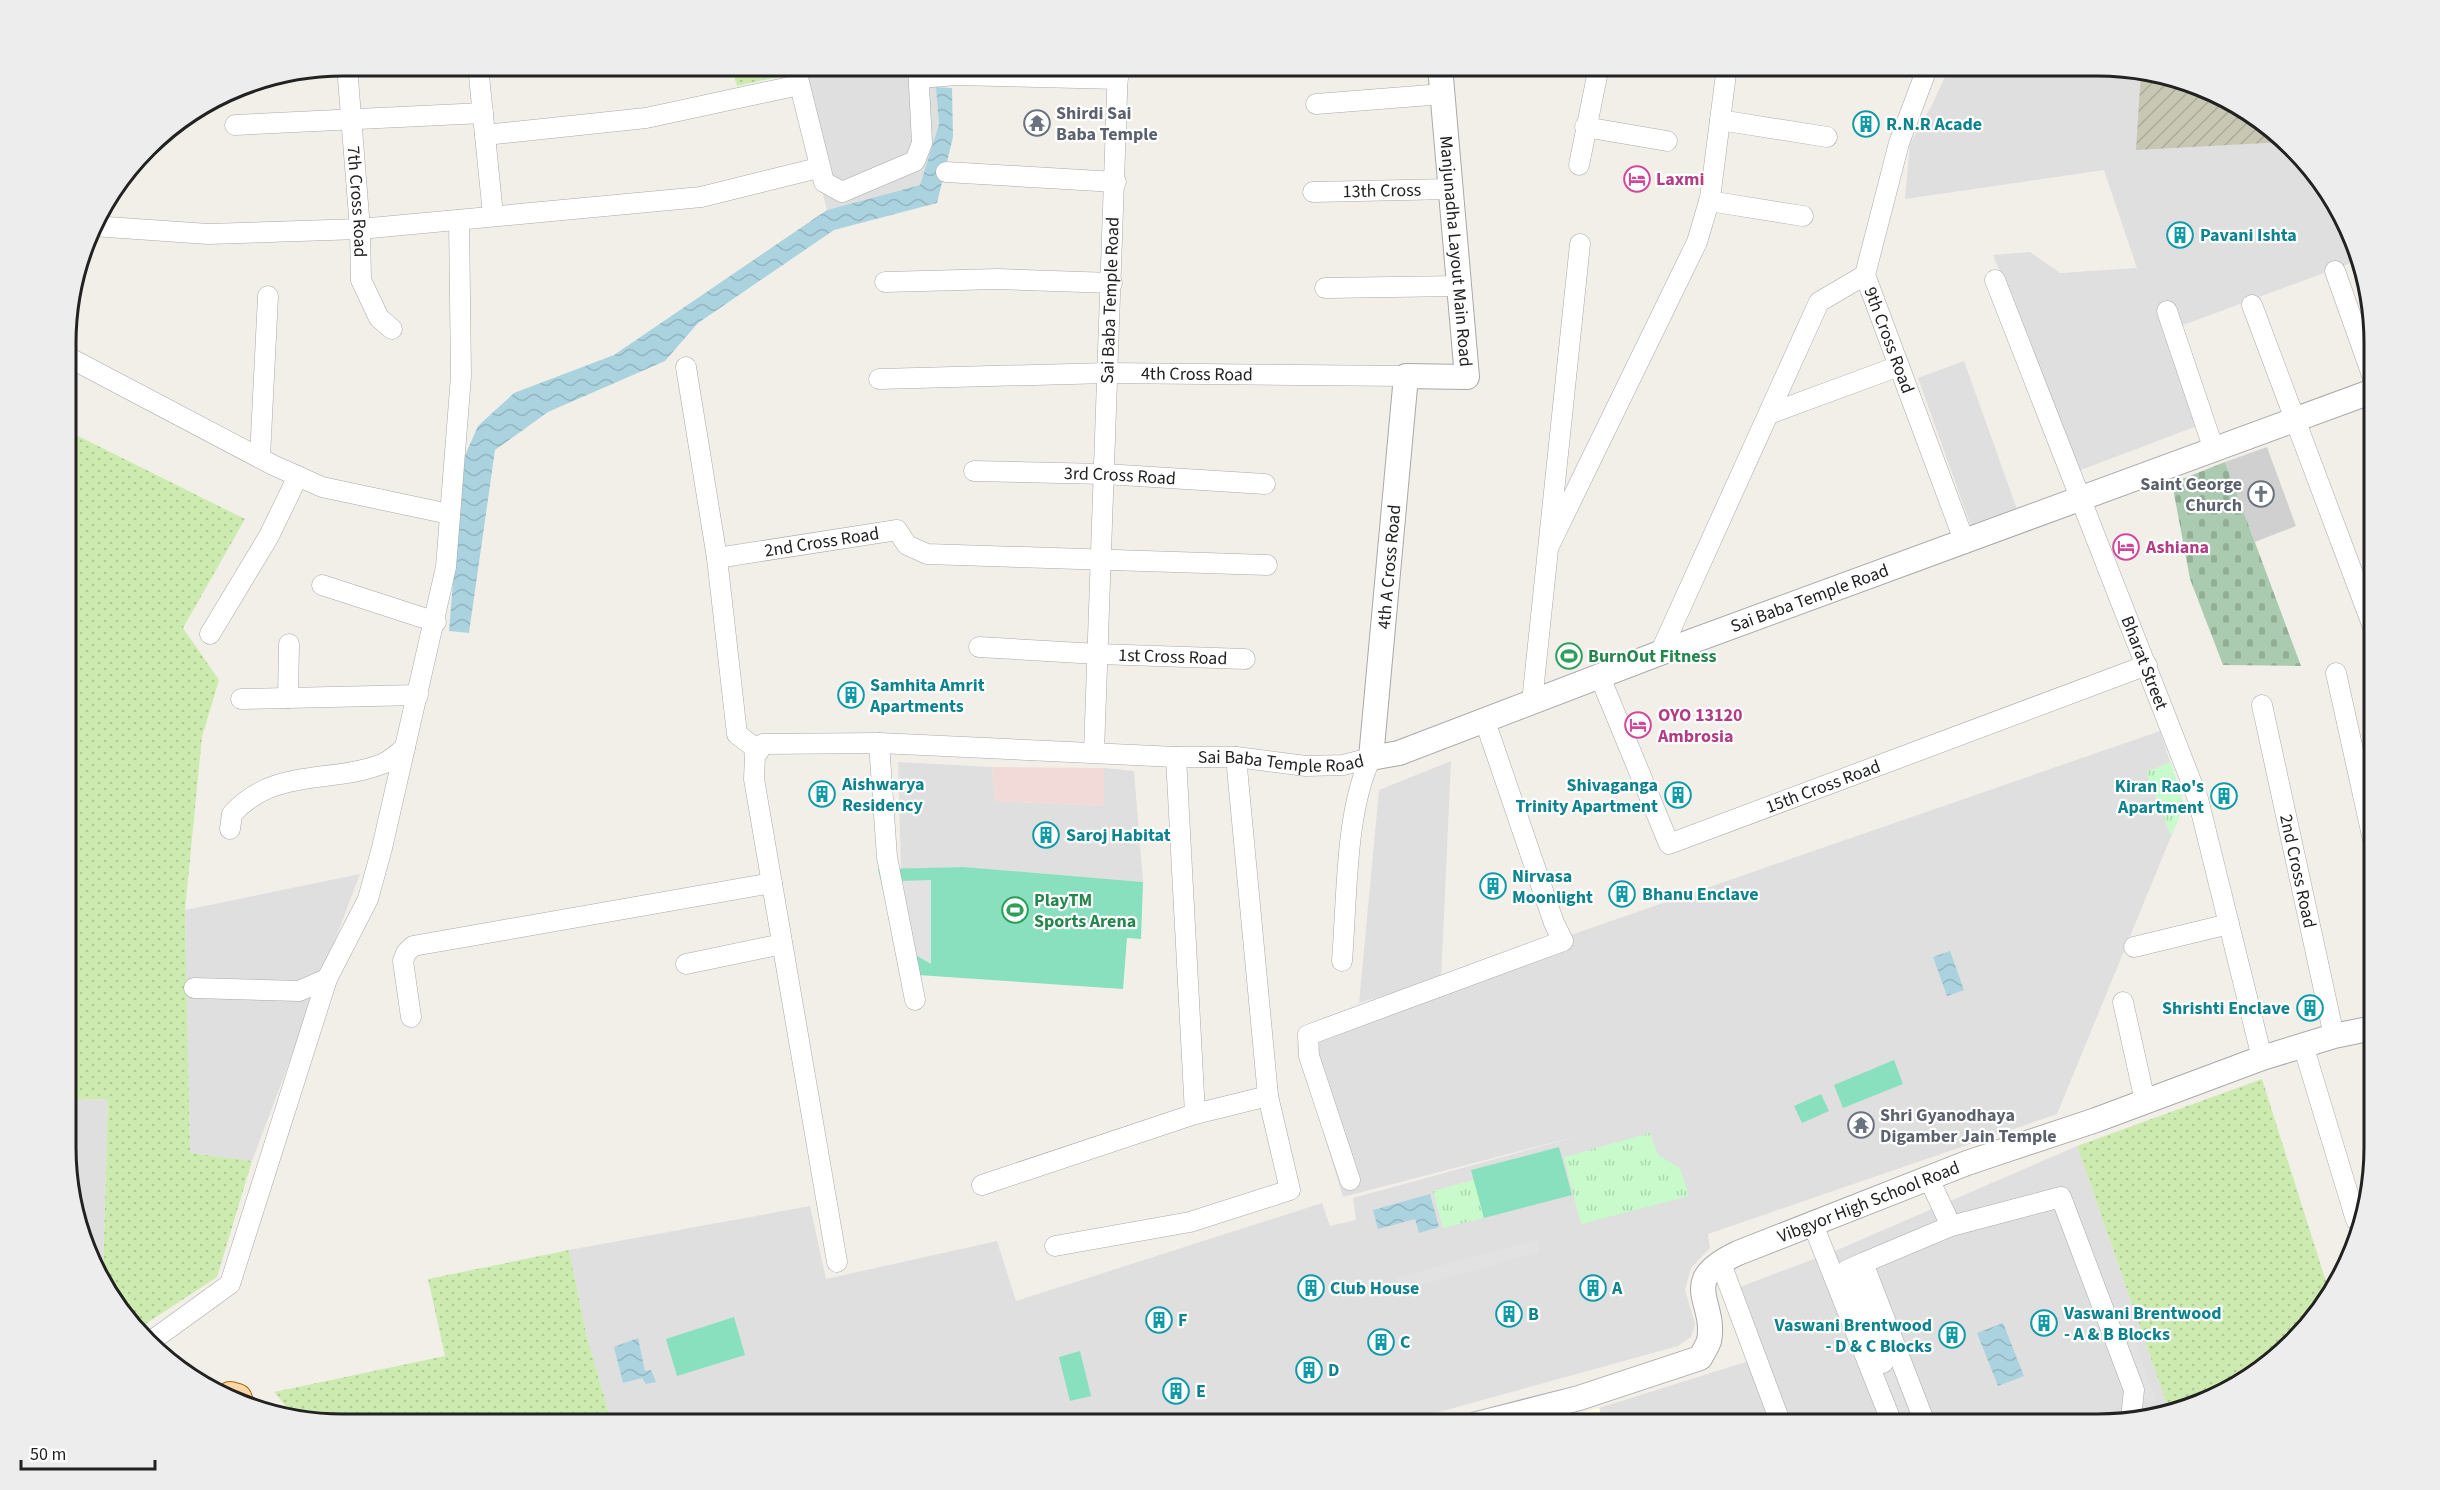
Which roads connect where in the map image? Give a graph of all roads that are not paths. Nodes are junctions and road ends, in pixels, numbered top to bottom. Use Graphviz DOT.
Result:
graph roads {
  1 [pos="348,76"];
  2 [pos="479,76"];
  3 [pos="798,76"];
  4 [pos="919,76"];
  5 [pos="1118,76"];
  6 [pos="1441,76"];
  7 [pos="1597,76"];
  8 [pos="1727,76"];
  9 [pos="1924,76"];
  10 [pos="790,87"];
  11 [pos="1443,94"];
  12 [pos="1316,104"];
  13 [pos="483,113"];
  14 [pos="351,120"];
  15 [pos="1720,120"];
  16 [pos="235,125"];
  17 [pos="1586,128"];
  18 [pos="485,135"];
  19 [pos="1827,137"];
  20 [pos="1667,141"];
  21 [pos="1579,165"];
  22 [pos="810,170"];
  23 [pos="946,172"];
  24 [pos="1116,183"];
  25 [pos="1451,189"];
  26 [pos="1313,192"];
  27 [pos="1709,201"];
  28 [pos="493,215"];
  29 [pos="1803,216"];
  30 [pos="459,220"];
  31 [pos="104,226"];
  32 [pos="360,229"];
  33 [pos="1580,244"];
  34 [pos="2335,271"];
  35 [pos="1864,275"];
  36 [pos="1995,280"];
  37 [pos="885,282"];
  38 [pos="1112,283"];
  39 [pos="1460,286"];
  40 [pos="1325,288"];
  41 [pos="268,296"];
  42 [pos="2252,304"];
  43 [pos="2167,311"];
  44 [pos="392,329"];
  45 [pos="2364,353"];
  46 [pos="76,361"];
  47 [pos="1899,366"];
  48 [pos="687,367"];
  49 [pos="1108,373"];
  50 [pos="1406,376"];
  51 [pos="879,379"];
  52 [pos="2364,394"];
  53 [pos="1769,414"];
  54 [pos="2295,420"];
  55 [pos="2214,450"];
  56 [pos="260,457"];
  57 [pos="974,471"];
  58 [pos="1105,474"];
  59 [pos="298,476"];
  60 [pos="1265,484"];
  61 [pos="2082,499"];
  62 [pos="449,514"];
  63 [pos="1965,543"];
  64 [pos="1549,546"];
  65 [pos="717,558"];
  66 [pos="1101,561"];
  67 [pos="1267,565"];
  68 [pos="322,585"];
  69 [pos="2364,603"];
  70 [pos="436,622"];
  71 [pos="210,634"];
  72 [pos="289,645"];
  73 [pos="979,647"];
  74 [pos="1660,653"];
  75 [pos="1098,654"];
  76 [pos="1245,659"];
  77 [pos="2147,665"];
  78 [pos="2336,673"];
  79 [pos="1600,677"];
  80 [pos="417,695"];
  81 [pos="288,698"];
  82 [pos="241,699"];
  83 [pos="1532,702"];
  84 [pos="2262,705"];
  85 [pos="1485,721"];
  86 [pos="879,743"];
  87 [pos="405,748"];
  88 [pos="759,751"];
  89 [pos="1094,752"];
  90 [pos="1176,757"];
  91 [pos="1236,757"];
  92 [pos="1371,758"];
  93 [pos="2364,799"];
  94 [pos="231,829"];
  95 [pos="772,883"];
  96 [pos="2229,924"];
  97 [pos="782,944"];
  98 [pos="2134,947"];
  99 [pos="1342,961"];
  100 [pos="686,964"];
  101 [pos="327,979"];
  102 [pos="194,988"];
  103 [pos="915,1000"];
  104 [pos="2123,1002"];
  105 [pos="411,1017"];
  106 [pos="2364,1030"];
  107 [pos="2334,1036"];
  108 [pos="2303,1045"];
  109 [pos="2262,1058"];
  110 [pos="1268,1096"];
  111 [pos="2145,1101"];
  112 [pos="1196,1114"];
  113 [pos="1929,1179"];
  114 [pos="1350,1180"];
  115 [pos="982,1185"];
  116 [pos="2061,1197"];
  117 [pos="2354,1214"];
  118 [pos="1812,1222"];
  119 [pos="1951,1226"];
  120 [pos="1055,1246"];
  121 [pos="1720,1261"];
  122 [pos="837,1262"];
  123 [pos="1863,1263"];
  124 [pos="2103,1279"];
  125 [pos="158,1337"];
  126 [pos="1884,1363"];
  127 [pos="2133,1411"];
  128 [pos="1516,1414"];
  129 [pos="1777,1414"];
  130 [pos="1888,1414"];
  131 [pos="1921,1414"];
  1 -- 14 [label="street, 7th Cross Road"];
  2 -- 13 [label="street"];
  3 -- 4 [label="street"];
  5 -- 24 [label="street, Sai Baba Temple Road"];
  6 -- 11 [label="street, Manjunadha Layout Main Road"];
  7 -- 17 [label="street"];
  8 -- 15 [label="street"];
  9 -- 35 [label="street, 9th Cross Road"];
  10 -- 18 [label="street"];
  11 -- 12 [label="street"];
  11 -- 25 [label="street, Manjunadha Layout Main Road"];
  13 -- 14 [label="street"];
  13 -- 18 [label="street"];
  14 -- 16 [label="street"];
  14 -- 32 [label="street, 7th Cross Road"];
  15 -- 19 [label="street"];
  15 -- 27 [label="street"];
  17 -- 20 [label="street"];
  17 -- 21 [label="street"];
  18 -- 28 [label="street"];
  22 -- 28 [label="street"];
  23 -- 24 [label="street"];
  24 -- 38 [label="street, Sai Baba Temple Road"];
  25 -- 26 [label="street, 13th Cross"];
  25 -- 39 [label="street, Manjunadha Layout Main Road"];
  27 -- 29 [label="street"];
  27 -- 64 [label="street"];
  28 -- 30 [label="street"];
  30 -- 32 [label="street"];
  30 -- 62 [label="street"];
  31 -- 32 [label="street"];
  32 -- 44 [label="street, 7th Cross Road"];
  33 -- 64 [label="street"];
  34 -- 45 [label="street"];
  35 -- 47 [label="street, 9th Cross Road"];
  35 -- 53 [label="street"];
  36 -- 61 [label="street, Bharat Street"];
  37 -- 38 [label="street"];
  38 -- 49 [label="street, Sai Baba Temple Road"];
  39 -- 40 [label="street"];
  39 -- 50 [label="street, Manjunadha Layout Main Road"];
  41 -- 56 [label="street"];
  42 -- 54 [label="street"];
  43 -- 55 [label="street"];
  46 -- 56 [label="street"];
  47 -- 53 [label="street"];
  47 -- 63 [label="street, 9th Cross Road"];
  48 -- 65 [label="street"];
  49 -- 50 [label="street, 4th Cross Road"];
  49 -- 51 [label="street, 4th Cross Road"];
  49 -- 58 [label="street, Sai Baba Temple Road"];
  50 -- 92 [label="street, 4th A Cross Road"];
  52 -- 54 [label="street, Sai Baba Temple Road"];
  53 -- 74 [label="street"];
  54 -- 55 [label="street, Sai Baba Temple Road"];
  54 -- 69 [label="street"];
  55 -- 61 [label="street, Sai Baba Temple Road"];
  56 -- 59 [label="street"];
  57 -- 58 [label="street, 3rd Cross Road"];
  58 -- 60 [label="street, 3rd Cross Road"];
  58 -- 66 [label="street, Sai Baba Temple Road"];
  59 -- 62 [label="street"];
  59 -- 71 [label="street"];
  61 -- 63 [label="street, Sai Baba Temple Road"];
  61 -- 77 [label="street, Bharat Street"];
  62 -- 70 [label="street"];
  63 -- 74 [label="street, Sai Baba Temple Road"];
  64 -- 83 [label="street"];
  65 -- 66 [label="street, 2nd Cross Road"];
  65 -- 88 [label="street"];
  66 -- 67 [label="street, 2nd Cross Road"];
  66 -- 75 [label="street, Sai Baba Temple Road"];
  68 -- 70 [label="street"];
  70 -- 80 [label="street"];
  72 -- 81 [label="street"];
  73 -- 75 [label="street, 1st Cross Road"];
  74 -- 79 [label="street, Sai Baba Temple Road"];
  75 -- 76 [label="street, 1st Cross Road"];
  75 -- 89 [label="street, Sai Baba Temple Road"];
  77 -- 79 [label="street, 15th Cross Road"];
  77 -- 96 [label="street, Bharat Street"];
  78 -- 93 [label="street"];
  79 -- 83 [label="street, Sai Baba Temple Road"];
  80 -- 81 [label="street"];
  80 -- 87 [label="street"];
  81 -- 82 [label="street"];
  83 -- 85 [label="street, Sai Baba Temple Road"];
  84 -- 107 [label="street, 2nd Cross Road"];
  85 -- 92 [label="street, Sai Baba Temple Road"];
  85 -- 114 [label="street"];
  86 -- 88 [label="street, Sai Baba Temple Road"];
  86 -- 89 [label="street, Sai Baba Temple Road"];
  86 -- 103 [label="street"];
  87 -- 94 [label="street"];
  87 -- 101 [label="street"];
  88 -- 95 [label="street"];
  89 -- 90 [label="street, Sai Baba Temple Road"];
  90 -- 91 [label="street, Sai Baba Temple Road"];
  90 -- 112 [label="street"];
  91 -- 92 [label="street, Sai Baba Temple Road"];
  91 -- 110 [label="street"];
  92 -- 99 [label="street"];
  95 -- 97 [label="street"];
  95 -- 105 [label="street"];
  96 -- 98 [label="street"];
  96 -- 109 [label="street, Bharat Street"];
  97 -- 100 [label="street"];
  97 -- 122 [label="street"];
  101 -- 102 [label="street"];
  101 -- 125 [label="street"];
  104 -- 111 [label="street"];
  106 -- 107 [label="street, Vibgyor High School Road"];
  107 -- 108 [label="street, Vibgyor High School Road"];
  108 -- 109 [label="street, Vibgyor High School Road"];
  108 -- 117 [label="street"];
  109 -- 111 [label="street, Vibgyor High School Road"];
  110 -- 112 [label="street"];
  110 -- 120 [label="street"];
  111 -- 113 [label="street, Vibgyor High School Road"];
  112 -- 115 [label="street"];
  113 -- 118 [label="street, Vibgyor High School Road"];
  113 -- 119 [label="street"];
  116 -- 119 [label="street"];
  116 -- 124 [label="street"];
  116 -- 127 [label="street"];
  118 -- 121 [label="street, Vibgyor High School Road"];
  118 -- 130 [label="street"];
  119 -- 123 [label="street"];
  121 -- 128 [label="street"];
  121 -- 129 [label="street"];
  123 -- 126 [label="street"];
  123 -- 131 [label="street"];
}
